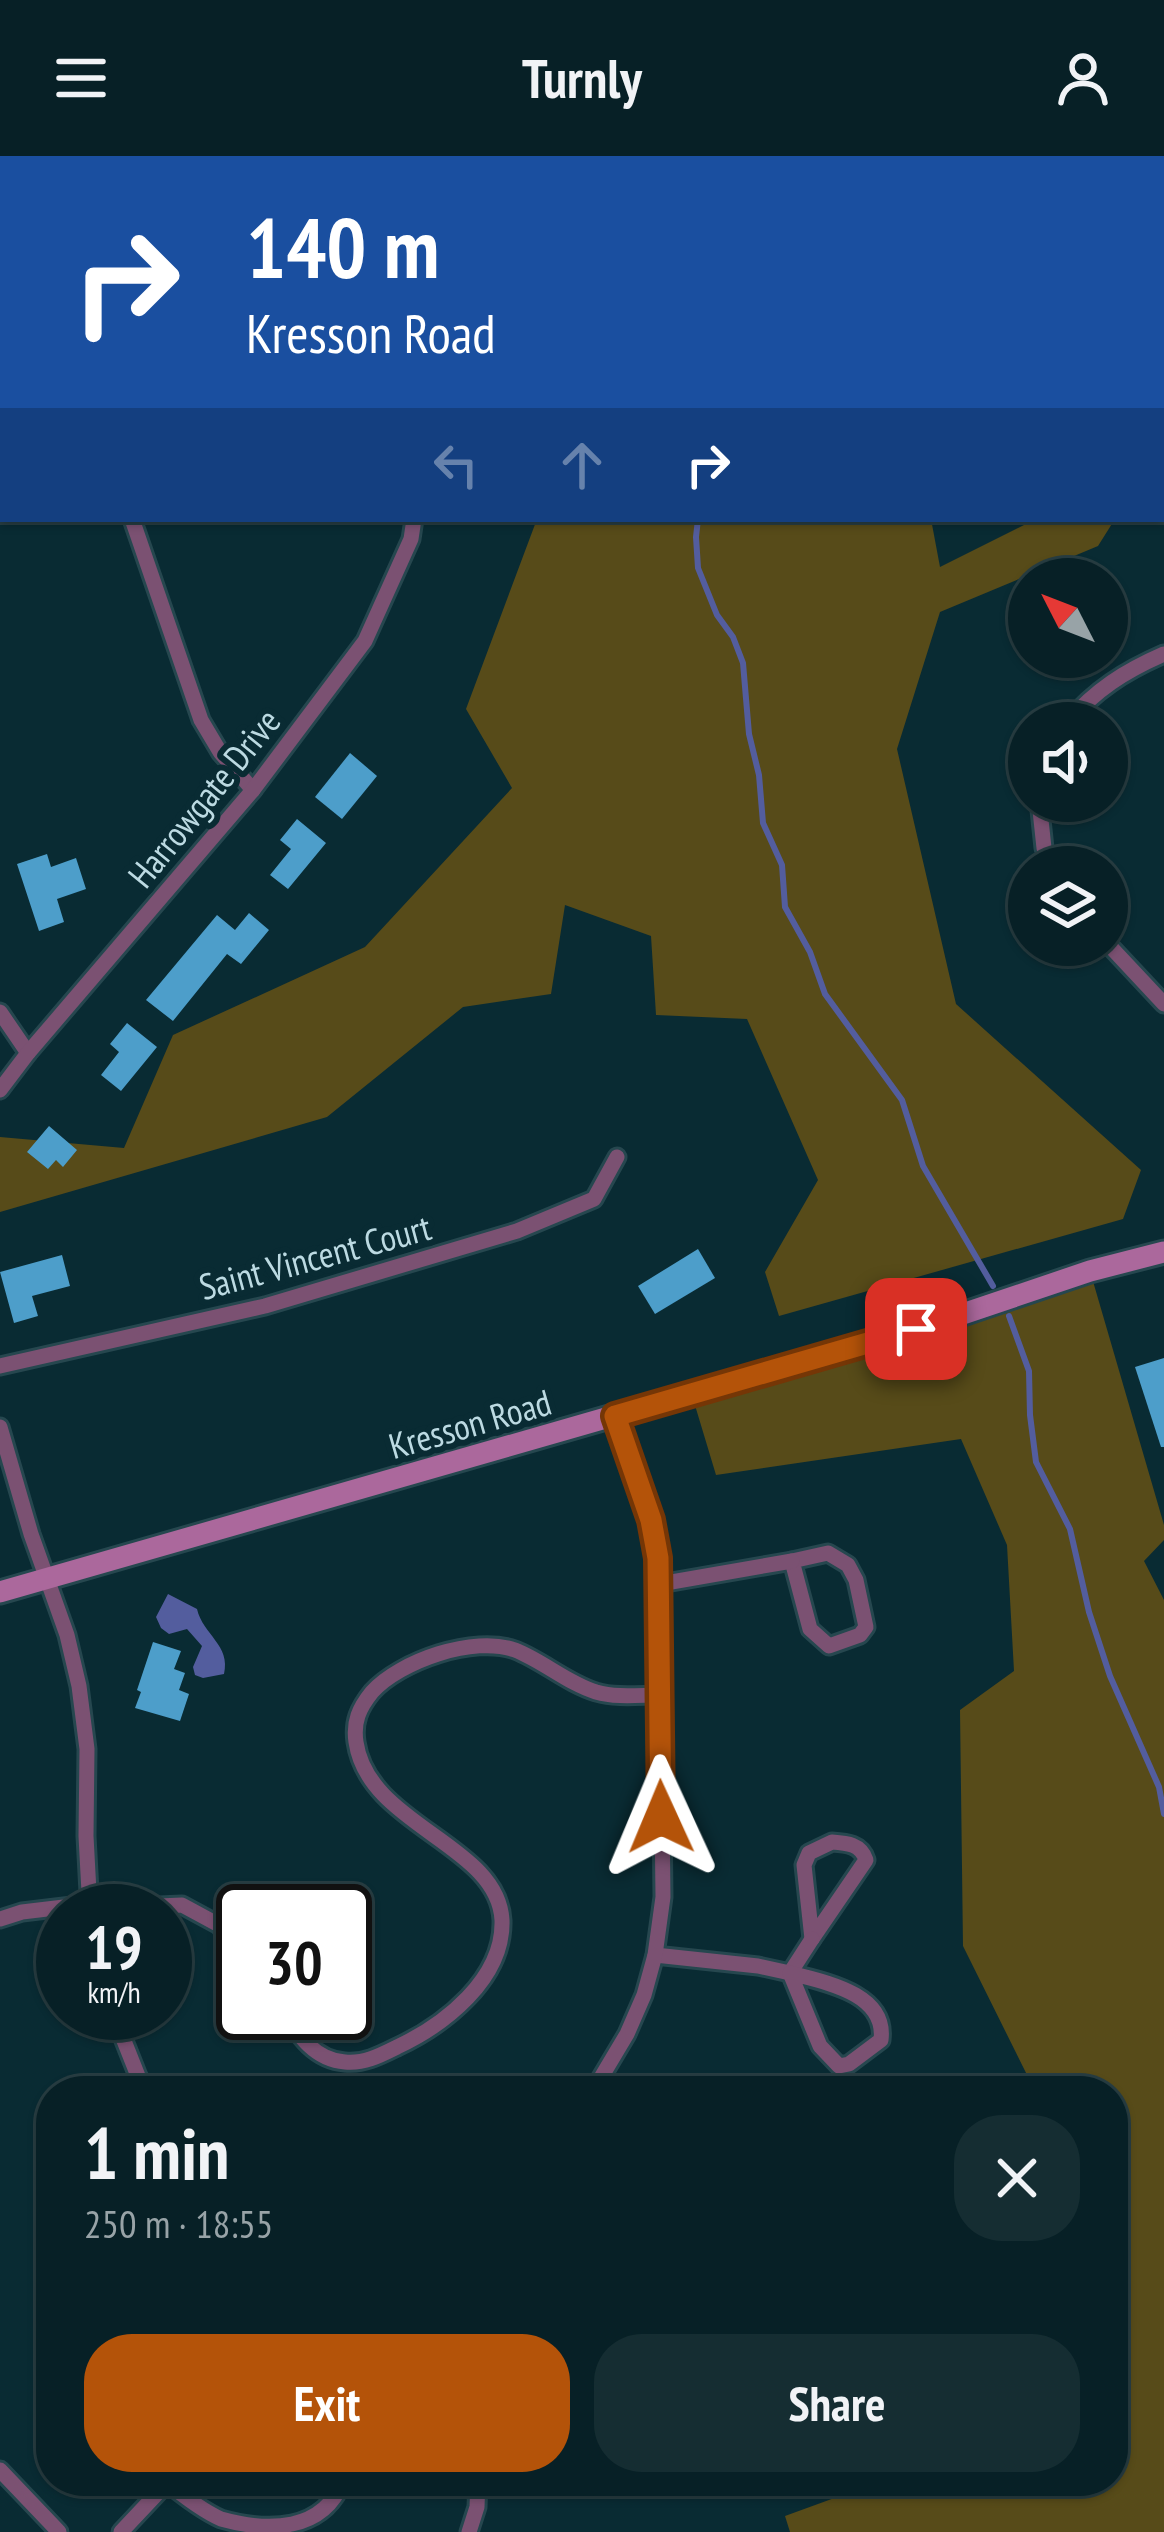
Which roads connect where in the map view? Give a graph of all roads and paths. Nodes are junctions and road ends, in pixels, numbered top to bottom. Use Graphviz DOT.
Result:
graph roads {
  1 [pos="133,522"];
  2 [pos="413,522"];
  3 [pos="1164,654"];
  4 [pos="1088,702"];
  5 [pos="254,790"];
  6 [pos="1128,965"];
  7 [pos="1164,1004"];
  8 [pos="0,1012"];
  9 [pos="28,1053"];
  10 [pos="0,1090"];
  11 [pos="617,1157"];
  12 [pos="1164,1252"];
  13 [pos="0,1366"];
  14 [pos="615,1416"];
  15 [pos="0,1427"];
  16 [pos="792,1561"];
  17 [pos="47,1580"];
  18 [pos="660,1584"];
  19 [pos="0,1592"];
  20 [pos="660,1695"];
  21 [pos="89,1884"];
  22 [pos="36,1911"];
  23 [pos="0,1919"];
  24 [pos="812,1939"];
  25 [pos="655,1955"];
  26 [pos="790,1973"];
  27 [pos="124,2040"];
  28 [pos="302,2040"];
  29 [pos="139,2076"];
  30 [pos="607,2076"];
  31 [pos="0,2470"];
  32 [pos="153,2496"];
  33 [pos="184,2496"];
  34 [pos="334,2496"];
  35 [pos="477,2496"];
  36 [pos="475,2530"];
  37 [pos="59,2532"];
  38 [pos="121,2532"];
  1 -- 5 [label="street"];
  2 -- 5 [label="street, Harrowgate Drive"];
  3 -- 4 [label="street"];
  5 -- 9 [label="street, Harrowgate Drive"];
  6 -- 7 [label="street"];
  8 -- 9 [label="street"];
  9 -- 10 [label="street, Harrowgate Drive"];
  11 -- 13 [label="street, Saint Vincent Court"];
  12 -- 14 [label="street, Kresson Road"];
  14 -- 17 [label="street, Kresson Road"];
  14 -- 18 [label="street"];
  15 -- 17 [label="street"];
  16 -- 16 [label="street"];
  16 -- 18 [label="street"];
  17 -- 19 [label="street, Kresson Road"];
  17 -- 21 [label="street"];
  18 -- 20 [label="street"];
  20 -- 25 [label="street"];
  20 -- 28 [label="street"];
  22 -- 23 [label="street"];
  24 -- 24 [label="street"];
  24 -- 26 [label="street"];
  25 -- 26 [label="street"];
  25 -- 30 [label="street"];
  26 -- 26 [label="street"];
  27 -- 29 [label="street"];
  31 -- 37 [label="street"];
  32 -- 38 [label="street"];
  33 -- 34 [label="street"];
  35 -- 36 [label="street"];
}
